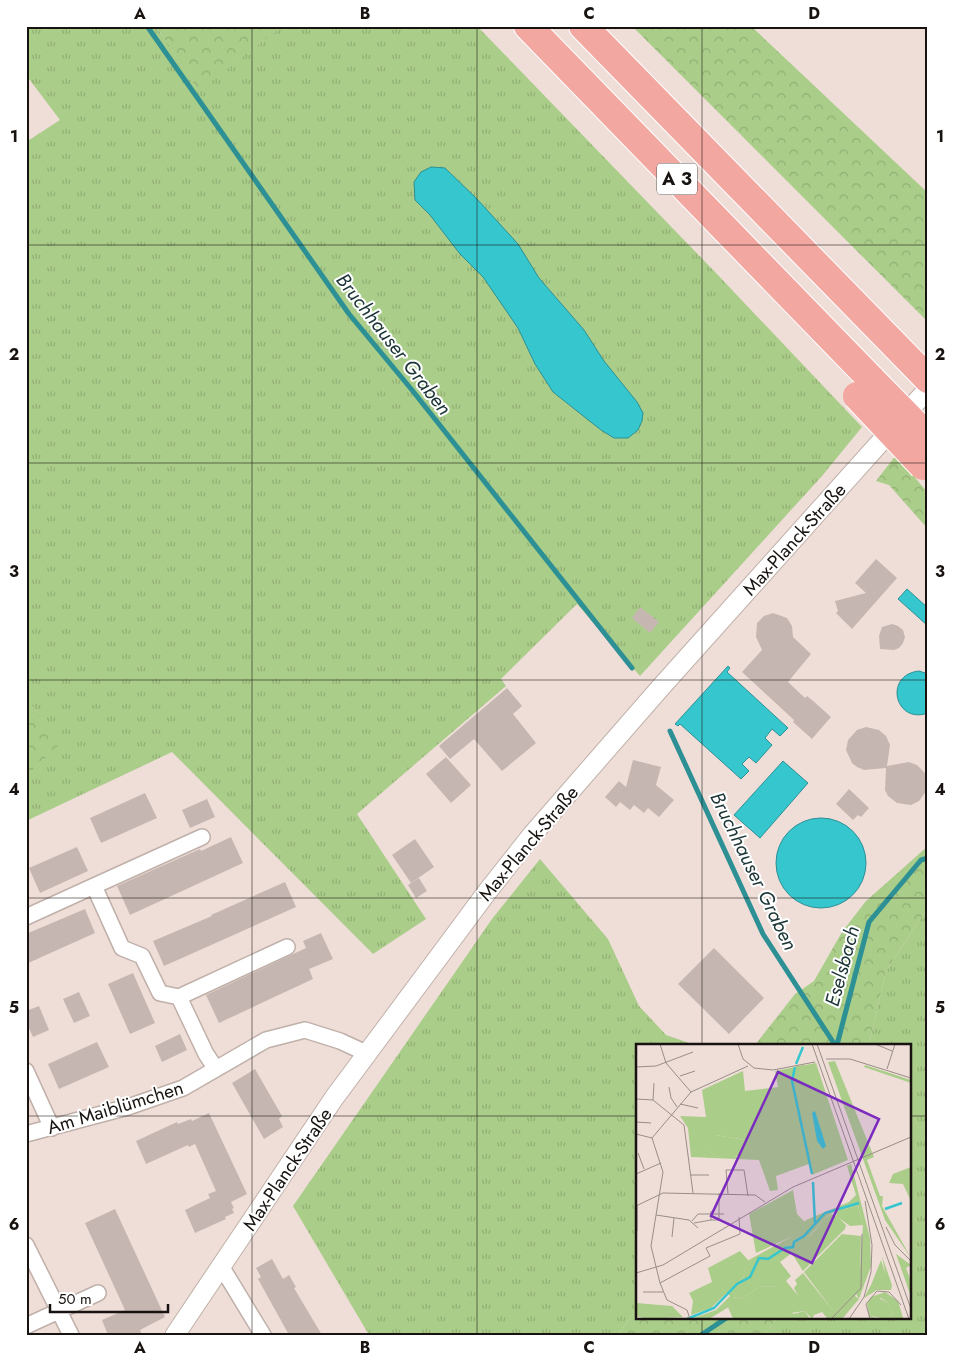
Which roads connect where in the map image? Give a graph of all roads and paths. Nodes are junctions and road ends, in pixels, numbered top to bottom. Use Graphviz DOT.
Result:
graph roads {
  1 [pos="528,26"];
  2 [pos="583,26"];
  3 [pos="928,379"];
  4 [pos="865,388"];
  5 [pos="928,389"];
  6 [pos="928,437"];
  7 [pos="926,468"];
  8 [pos="202,838"];
  9 [pos="94,886"];
  10 [pos="26,917"];
  11 [pos="287,947"];
  12 [pos="179,997"];
  13 [pos="366,1053"];
  14 [pos="216,1069"];
  15 [pos="26,1072"];
  16 [pos="52,1128"];
  17 [pos="26,1134"];
  18 [pos="26,1246"];
  19 [pos="222,1266"];
  20 [pos="98,1293"];
  21 [pos="59,1311"];
  22 [pos="26,1326"];
  23 [pos="31,1335"];
  24 [pos="71,1335"];
  25 [pos="175,1335"];
  26 [pos="263,1335"];
  1 -- 4 [label="highway, A 3"];
  2 -- 3 [label="highway, A 3"];
  4 -- 6 [label="highway, A 3, bridge"];
  4 -- 7 [label="highway, bridge"];
  5 -- 13 [label="street, Max-Planck-Straße"];
  8 -- 9 [label="street"];
  9 -- 10 [label="street"];
  9 -- 12 [label="street"];
  11 -- 12 [label="street"];
  12 -- 14 [label="street"];
  13 -- 14 [label="street, Am Maiblümchen"];
  13 -- 19 [label="street, Max-Planck-Straße"];
  14 -- 16 [label="street, Am Maiblümchen"];
  15 -- 16 [label="street"];
  16 -- 17 [label="street, Am Maiblümchen"];
  18 -- 21 [label="street"];
  19 -- 25 [label="street, Max-Planck-Straße"];
  19 -- 26 [label="street"];
  20 -- 21 [label="street"];
  21 -- 22 [label="street"];
  21 -- 24 [label="street"];
  22 -- 23 [label="street"];
}
